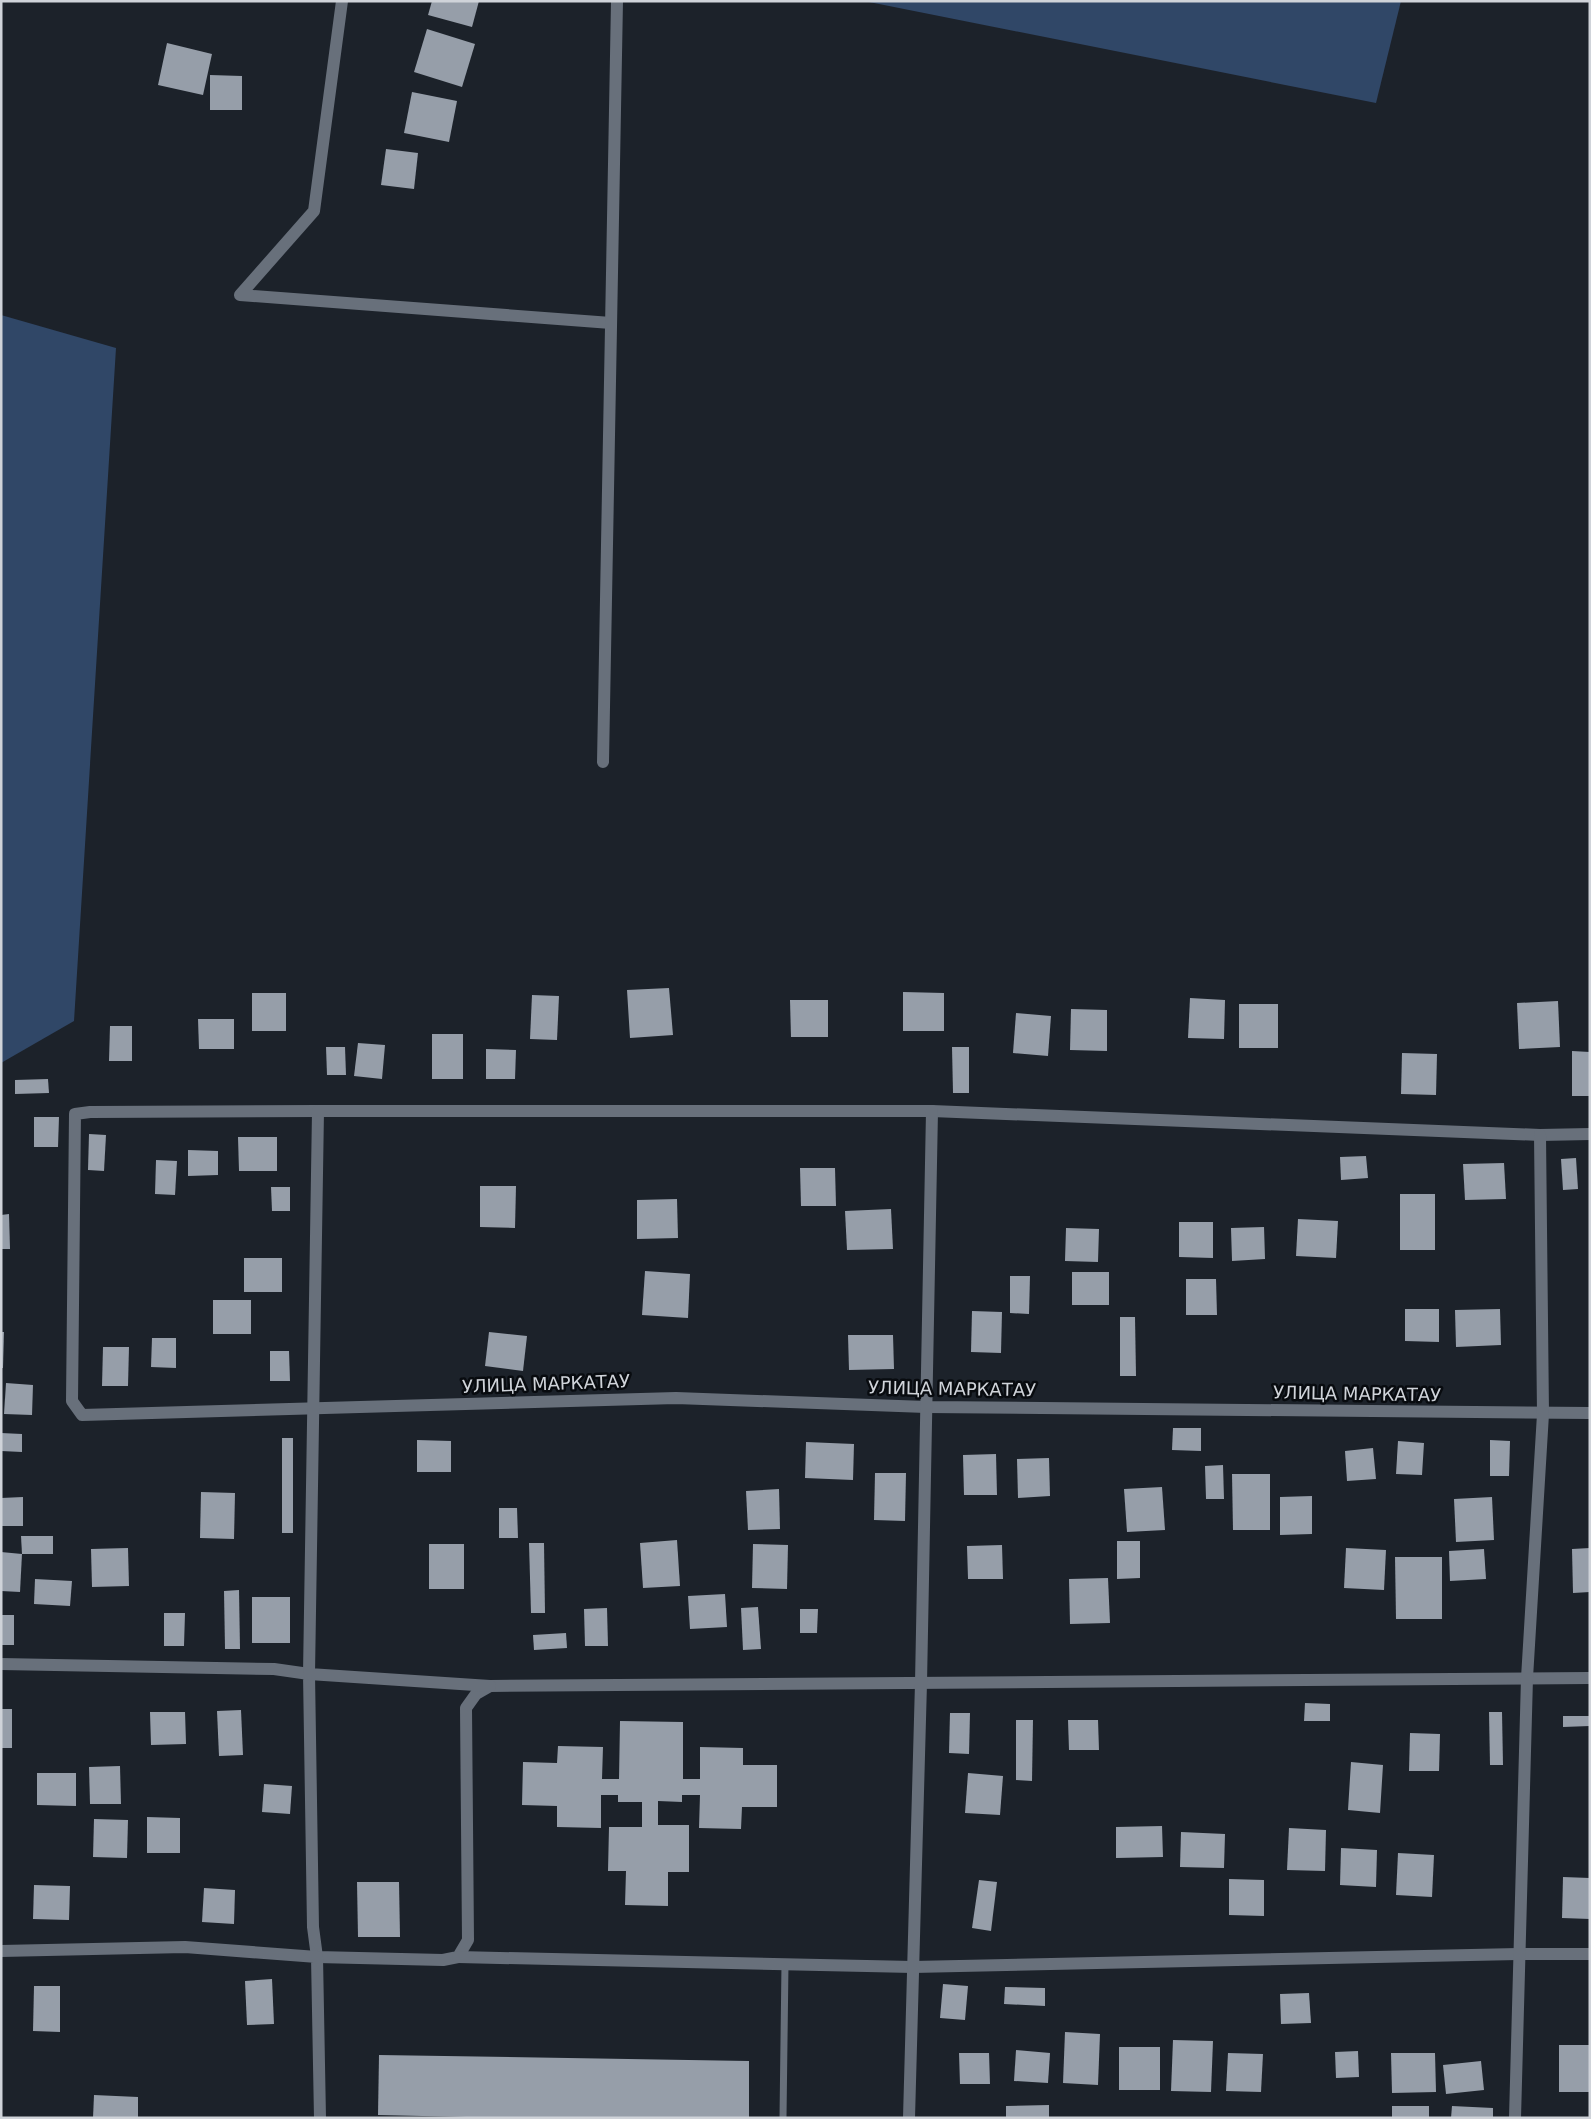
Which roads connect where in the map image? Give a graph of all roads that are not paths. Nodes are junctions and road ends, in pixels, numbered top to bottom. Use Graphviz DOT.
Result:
graph roads {
  1 [pos="342,1"];
  2 [pos="617,1"];
  3 [pos="611,323"];
  4 [pos="603,762"];
  5 [pos="318,1111"];
  6 [pos="932,1111"];
  7 [pos="1590,1134"];
  8 [pos="1540,1135"];
  9 [pos="926,1407"];
  10 [pos="314,1408"];
  11 [pos="1543,1414"];
  12 [pos="1590,1414"];
  13 [pos="1,1664"];
  14 [pos="309,1674"];
  15 [pos="1527,1678"];
  16 [pos="1590,1678"];
  17 [pos="921,1683"];
  18 [pos="490,1686"];
  19 [pos="1,1951"];
  20 [pos="1518,1954"];
  21 [pos="1590,1954"];
  22 [pos="317,1957"];
  23 [pos="458,1957"];
  24 [pos="784,1964"];
  25 [pos="912,1967"];
  26 [pos="320,2118"];
  27 [pos="784,2118"];
  28 [pos="910,2118"];
  29 [pos="1515,2118"];
  1 -- 3 [label="street"];
  2 -- 3 [label="street"];
  3 -- 4 [label="street"];
  5 -- 6 [label="street"];
  5 -- 10 [label="street"];
  5 -- 10 [label="street, УЛИЦА МАРКАТАУ"];
  6 -- 8 [label="street"];
  6 -- 9 [label="street"];
  7 -- 8 [label="street"];
  8 -- 11 [label="street"];
  9 -- 10 [label="street, УЛИЦА МАРКАТАУ"];
  9 -- 11 [label="street, УЛИЦА МАРКАТАУ"];
  9 -- 17 [label="street"];
  10 -- 14 [label="street"];
  11 -- 12 [label="street, УЛИЦА МАРКАТАУ"];
  11 -- 15 [label="street"];
  13 -- 14 [label="street"];
  14 -- 18 [label="street"];
  14 -- 22 [label="street"];
  15 -- 16 [label="street"];
  15 -- 17 [label="street"];
  15 -- 20 [label="street"];
  17 -- 18 [label="street"];
  17 -- 25 [label="street"];
  18 -- 23 [label="street"];
  19 -- 22 [label="street"];
  20 -- 21 [label="street"];
  20 -- 25 [label="street"];
  20 -- 29 [label="street"];
  22 -- 23 [label="street"];
  22 -- 26 [label="street"];
  23 -- 24 [label="street"];
  24 -- 25 [label="street"];
  24 -- 27 [label="lane"];
  25 -- 28 [label="street"];
}
